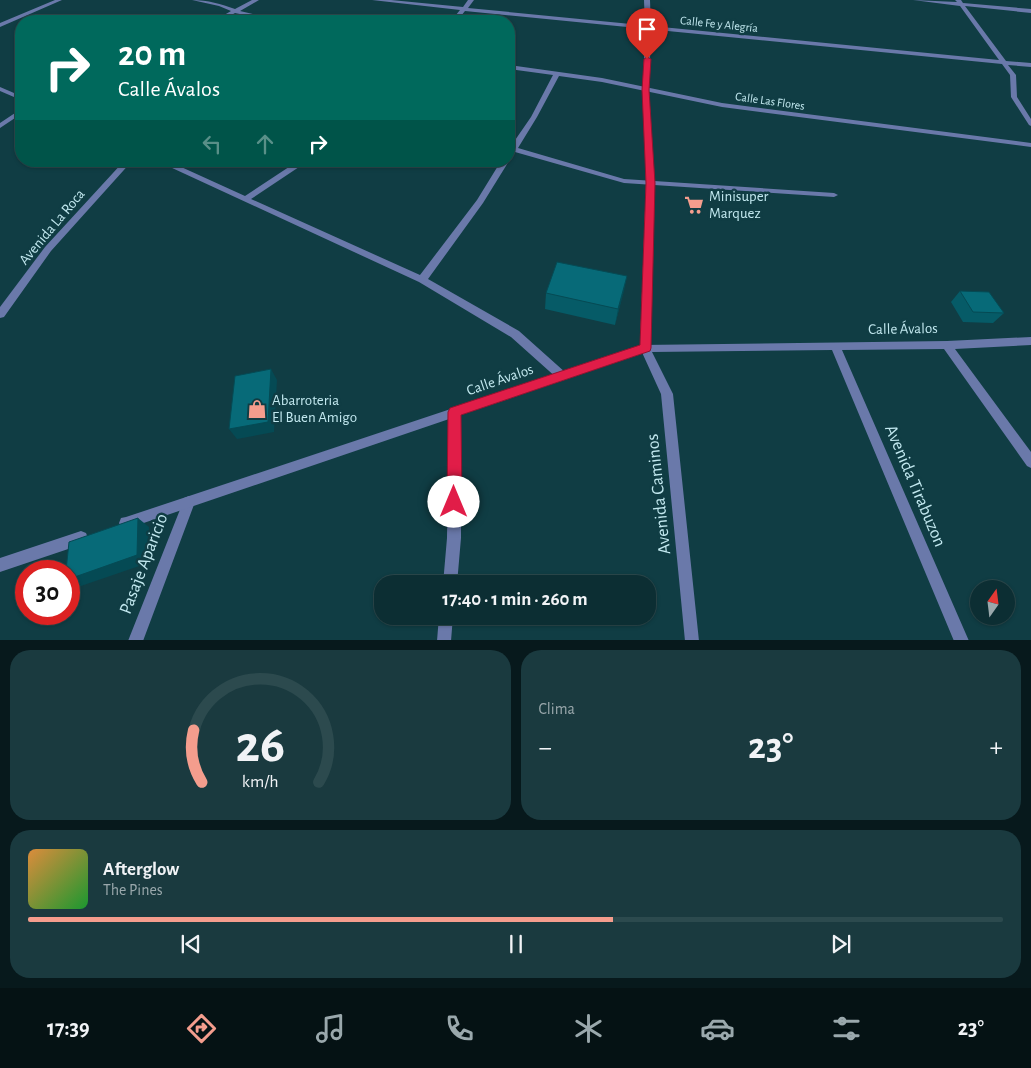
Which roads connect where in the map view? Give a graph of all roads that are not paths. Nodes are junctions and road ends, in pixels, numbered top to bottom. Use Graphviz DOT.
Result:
graph roads {
  1 [pos="59,0"];
  2 [pos="195,0"];
  3 [pos="256,0"];
  4 [pos="375,0"];
  5 [pos="471,0"];
  6 [pos="647,0"];
  7 [pos="916,0"];
  8 [pos="960,2"];
  9 [pos="465,8"];
  10 [pos="1031,11"];
  11 [pos="237,12"];
  12 [pos="24,15"];
  13 [pos="230,15"];
  14 [pos="251,15"];
  15 [pos="459,15"];
  16 [pos="15,19"];
  17 [pos="0,25"];
  18 [pos="648,28"];
  19 [pos="1004,62"];
  20 [pos="1031,65"];
  21 [pos="515,68"];
  22 [pos="556,75"];
  23 [pos="0,89"];
  24 [pos="646,90"];
  25 [pos="15,95"];
  26 [pos="15,115"];
  27 [pos="1031,124"];
  28 [pos="0,126"];
  29 [pos="515,144"];
  30 [pos="1031,145"];
  31 [pos="515,152"];
  32 [pos="123,167"];
  33 [pos="174,167"];
  34 [pos="295,167"];
  35 [pos="501,167"];
  36 [pos="650,183"];
  37 [pos="834,195"];
  38 [pos="246,199"];
  39 [pos="422,280"];
  40 [pos="0,314"];
  41 [pos="1031,341"];
  42 [pos="948,345"];
  43 [pos="835,346"];
  44 [pos="645,348"];
  45 [pos="562,376"];
  46 [pos="455,412"];
  47 [pos="1031,462"];
  48 [pos="189,502"];
  49 [pos="113,527"];
  50 [pos="94,533"];
  51 [pos="0,565"];
  52 [pos="451,575"];
  53 [pos="445,625"];
  54 [pos="135,640"];
  55 [pos="444,640"];
  56 [pos="692,640"];
  57 [pos="962,640"];
  1 -- 12 [label="street"];
  2 -- 11 [label="street"];
  3 -- 11 [label="street"];
  4 -- 9 [label="street, Calle Fe y Alegría"];
  5 -- 9 [label="street"];
  6 -- 18 [label="street"];
  7 -- 8 [label="street"];
  8 -- 10 [label="street"];
  8 -- 19 [label="street"];
  9 -- 15 [label="street"];
  9 -- 18 [label="street, Calle Fe y Alegría"];
  11 -- 13 [label="street"];
  11 -- 14 [label="street"];
  16 -- 17 [label="street"];
  18 -- 19 [label="street, Calle Fe y Alegría"];
  18 -- 24 [label="street"];
  19 -- 20 [label="street, Calle Fe y Alegría"];
  19 -- 27 [label="street"];
  21 -- 22 [label="street, Calle Las Flores"];
  22 -- 24 [label="street, Calle Las Flores"];
  22 -- 29 [label="street"];
  23 -- 25 [label="street"];
  24 -- 30 [label="street, Calle Las Flores"];
  24 -- 36 [label="street"];
  26 -- 28 [label="street"];
  31 -- 36 [label="street"];
  32 -- 40 [label="street, Avenida La Roca"];
  33 -- 38 [label="street"];
  34 -- 38 [label="street"];
  35 -- 39 [label="street"];
  36 -- 37 [label="street"];
  36 -- 44 [label="street"];
  38 -- 39 [label="street"];
  39 -- 45 [label="street"];
  41 -- 42 [label="street, Calle Ávalos"];
  42 -- 43 [label="street, Calle Ávalos"];
  42 -- 47 [label="street"];
  43 -- 44 [label="street, Calle Ávalos"];
  43 -- 57 [label="street, Avenida Tirabuzon"];
  44 -- 45 [label="street, Calle Ávalos"];
  44 -- 56 [label="street, Avenida Caminos"];
  45 -- 46 [label="street, Calle Ávalos"];
  46 -- 48 [label="street, Calle Ávalos"];
  46 -- 52 [label="street"];
  48 -- 49 [label="street, Calle Ávalos"];
  48 -- 54 [label="street, Pasaje Aparicio"];
  50 -- 51 [label="street"];
  53 -- 55 [label="street"];
}
